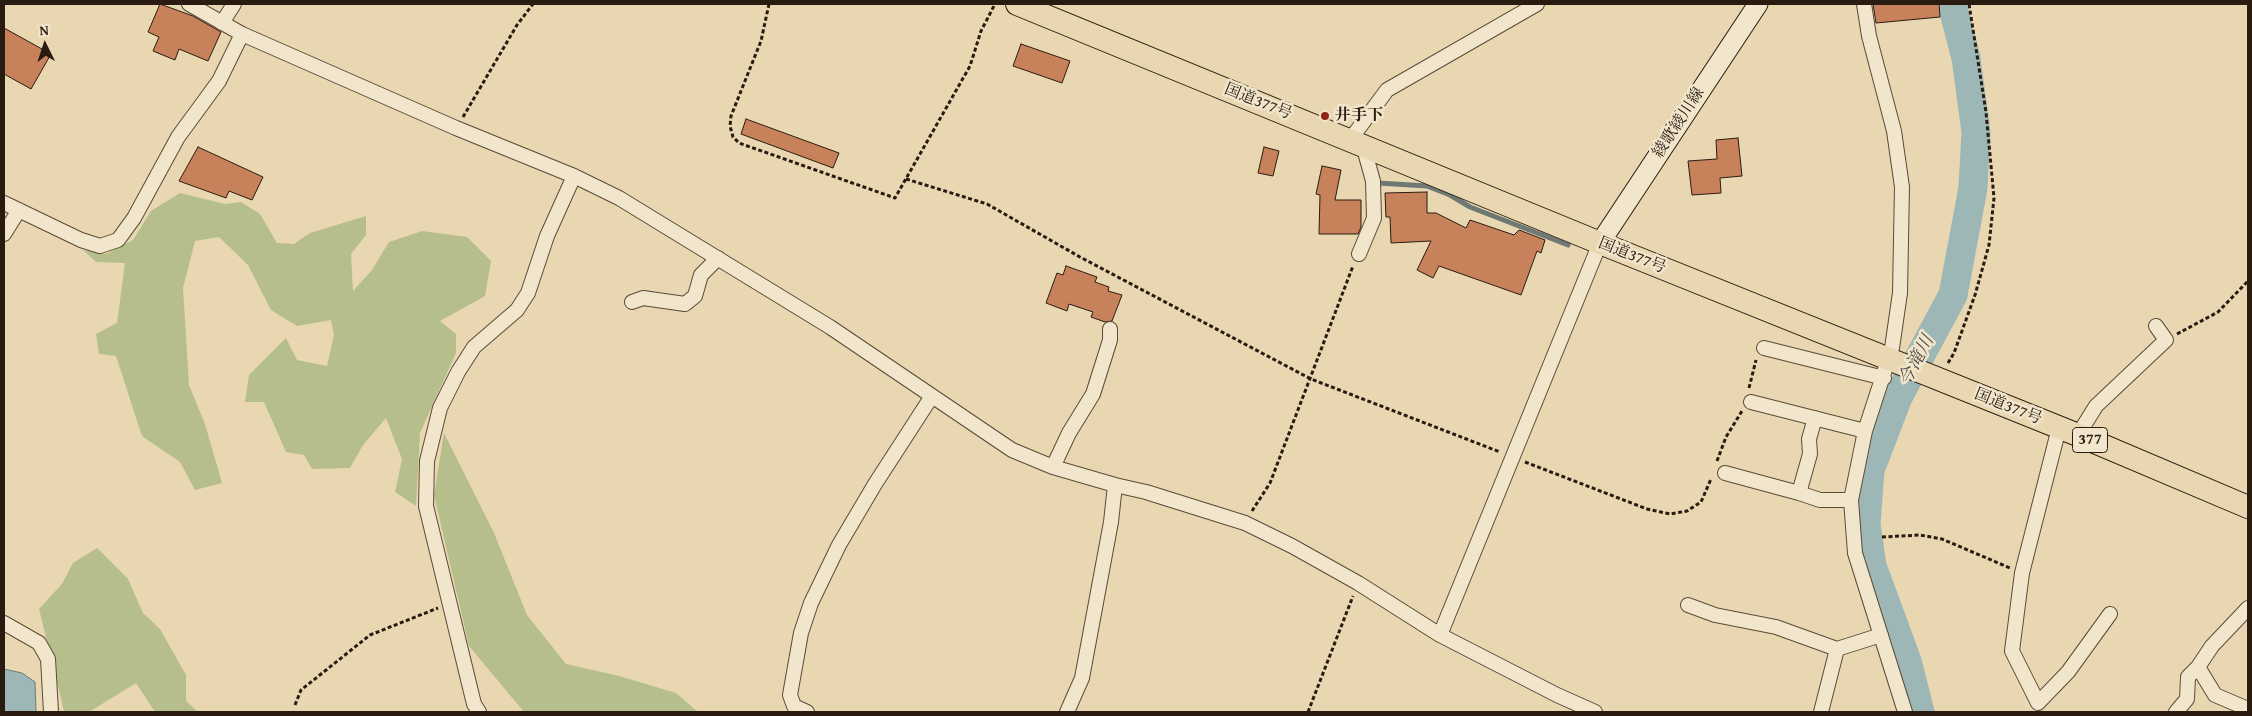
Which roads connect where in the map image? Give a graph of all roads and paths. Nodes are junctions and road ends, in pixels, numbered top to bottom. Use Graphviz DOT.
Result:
graph roads {
  1 [pos="189,4"];
  2 [pos="234,4"];
  3 [pos="533,4"];
  4 [pos="769,4"];
  5 [pos="995,4"];
  6 [pos="1017,4"];
  7 [pos="1537,4"];
  8 [pos="1758,4"];
  9 [pos="1864,4"];
  10 [pos="1968,4"];
  11 [pos="222,23"];
  12 [pos="242,34"];
  13 [pos="456,128"];
  14 [pos="1357,143"];
  15 [pos="574,176"];
  16 [pos="906,179"];
  17 [pos="4,203"];
  18 [pos="20,210"];
  19 [pos="4,234"];
  20 [pos="1600,243"];
  21 [pos="1359,254"];
  22 [pos="718,258"];
  23 [pos="2248,281"];
  24 [pos="632,302"];
  25 [pos="2156,326"];
  26 [pos="1110,329"];
  27 [pos="2166,340"];
  28 [pos="1761,353"];
  29 [pos="1893,368"];
  30 [pos="1935,377"];
  31 [pos="1312,379"];
  32 [pos="932,396"];
  33 [pos="1747,400"];
  34 [pos="1815,418"];
  35 [pos="1865,431"];
  36 [pos="2069,431"];
  37 [pos="1512,457"];
  38 [pos="1053,467"];
  39 [pos="1718,470"];
  40 [pos="1115,485"];
  41 [pos="1799,493"];
  42 [pos="1851,500"];
  43 [pos="2248,507"];
  44 [pos="1245,523"];
  45 [pos="1882,537"];
  46 [pos="2022,573"];
  47 [pos="1358,583"];
  48 [pos="450,603"];
  49 [pos="1688,605"];
  50 [pos="2248,608"];
  51 [pos="2110,614"];
  52 [pos="4,623"];
  53 [pos="1440,635"];
  54 [pos="1881,635"];
  55 [pos="1837,649"];
  56 [pos="2198,667"];
  57 [pos="295,705"];
  58 [pos="2248,709"];
  59 [pos="51,712"];
  60 [pos="479,712"];
  61 [pos="807,712"];
  62 [pos="1067,712"];
  63 [pos="1308,712"];
  64 [pos="1595,712"];
  65 [pos="1821,712"];
  66 [pos="1905,712"];
  67 [pos="2176,712"];
  1 -- 11 [label="street"];
  2 -- 11 [label="street"];
  3 -- 13 [label="path"];
  4 -- 16 [label="path"];
  5 -- 16 [label="path"];
  6 -- 14 [label="highway, 国道377号 / 377"];
  7 -- 14 [label="street"];
  8 -- 20 [label="main road, 綾歌綾川線"];
  9 -- 29 [label="street"];
  10 -- 30 [label="path"];
  11 -- 12 [label="street"];
  12 -- 13 [label="street"];
  12 -- 18 [label="street"];
  13 -- 15 [label="street"];
  14 -- 20 [label="highway, 国道377号 / 377"];
  14 -- 21 [label="street"];
  15 -- 22 [label="street"];
  15 -- 48 [label="street"];
  16 -- 31 [label="path"];
  17 -- 18 [label="street"];
  18 -- 19 [label="street"];
  20 -- 29 [label="highway, 国道377号 / 377"];
  20 -- 37 [label="street"];
  21 -- 31 [label="path"];
  22 -- 24 [label="street"];
  22 -- 32 [label="street"];
  23 -- 27 [label="path"];
  25 -- 27 [label="street"];
  26 -- 38 [label="street"];
  27 -- 36 [label="street"];
  28 -- 29 [label="street"];
  28 -- 33 [label="path"];
  29 -- 30 [label="highway, 国道377号 / 377"];
  29 -- 35 [label="street"];
  30 -- 36 [label="highway, 国道377号 / 377"];
  31 -- 37 [label="path"];
  31 -- 44 [label="path"];
  32 -- 38 [label="street"];
  32 -- 61 [label="street"];
  33 -- 34 [label="street"];
  33 -- 39 [label="path"];
  34 -- 35 [label="street"];
  34 -- 41 [label="street"];
  35 -- 42 [label="street"];
  36 -- 43 [label="highway, 国道377号 / 377"];
  36 -- 46 [label="street"];
  37 -- 39 [label="path"];
  37 -- 53 [label="street"];
  38 -- 40 [label="street"];
  39 -- 41 [label="street"];
  40 -- 44 [label="street"];
  40 -- 62 [label="street"];
  41 -- 42 [label="street"];
  42 -- 54 [label="street"];
  44 -- 47 [label="street"];
  45 -- 46 [label="path"];
  46 -- 51 [label="street"];
  47 -- 53 [label="street"];
  47 -- 63 [label="path"];
  48 -- 57 [label="path"];
  48 -- 60 [label="street"];
  49 -- 55 [label="street"];
  50 -- 56 [label="street"];
  52 -- 59 [label="street"];
  53 -- 64 [label="street"];
  54 -- 55 [label="street"];
  54 -- 66 [label="street"];
  55 -- 65 [label="street"];
  56 -- 58 [label="street"];
  56 -- 67 [label="street"];
}
